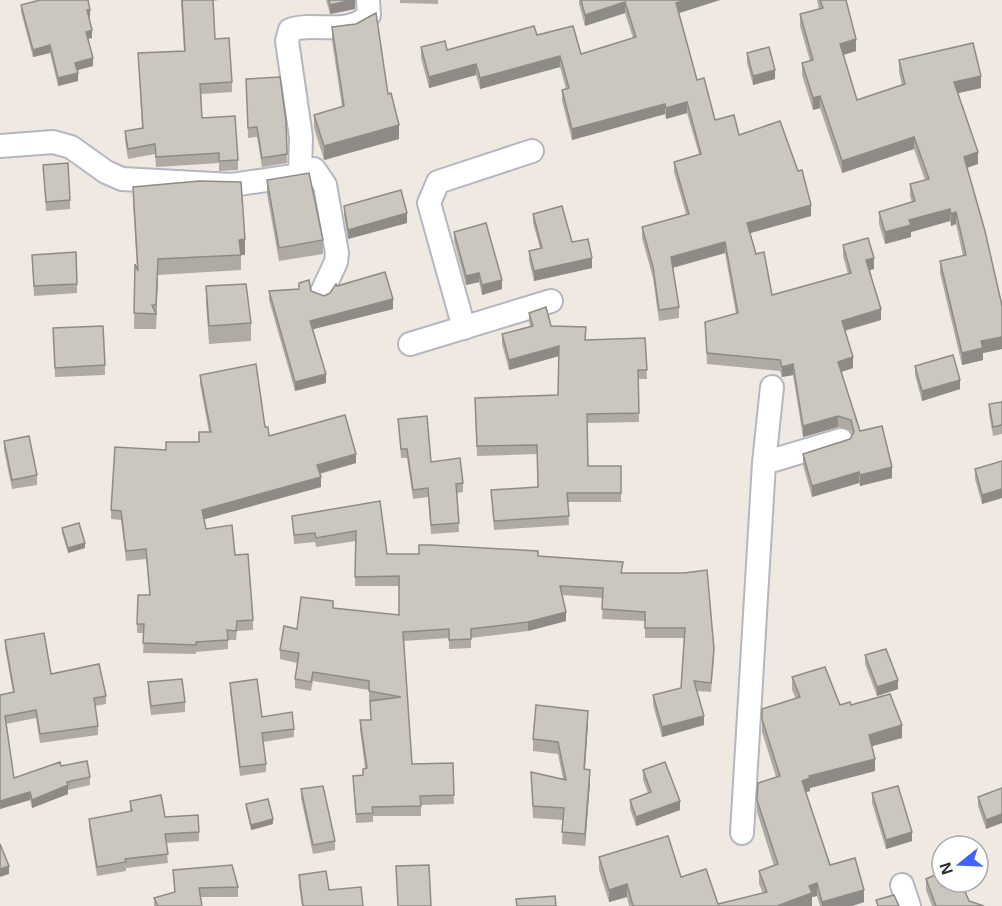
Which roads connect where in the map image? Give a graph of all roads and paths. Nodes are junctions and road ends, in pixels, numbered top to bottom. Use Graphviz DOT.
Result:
graph roads {
  1 [pos="368,0"];
  2 [pos="0,146"];
  3 [pos="532,151"];
  4 [pos="300,175"];
  5 [pos="322,292"];
  6 [pos="551,301"];
  7 [pos="464,328"];
  8 [pos="410,344"];
  9 [pos="772,387"];
  10 [pos="842,440"];
  11 [pos="764,463"];
  12 [pos="742,833"];
  1 -- 4 [label="street"];
  2 -- 4 [label="street"];
  3 -- 7 [label="street"];
  4 -- 5 [label="street"];
  6 -- 7 [label="street"];
  7 -- 8 [label="street"];
  9 -- 11 [label="street"];
  10 -- 11 [label="street"];
  11 -- 12 [label="street"];
}
